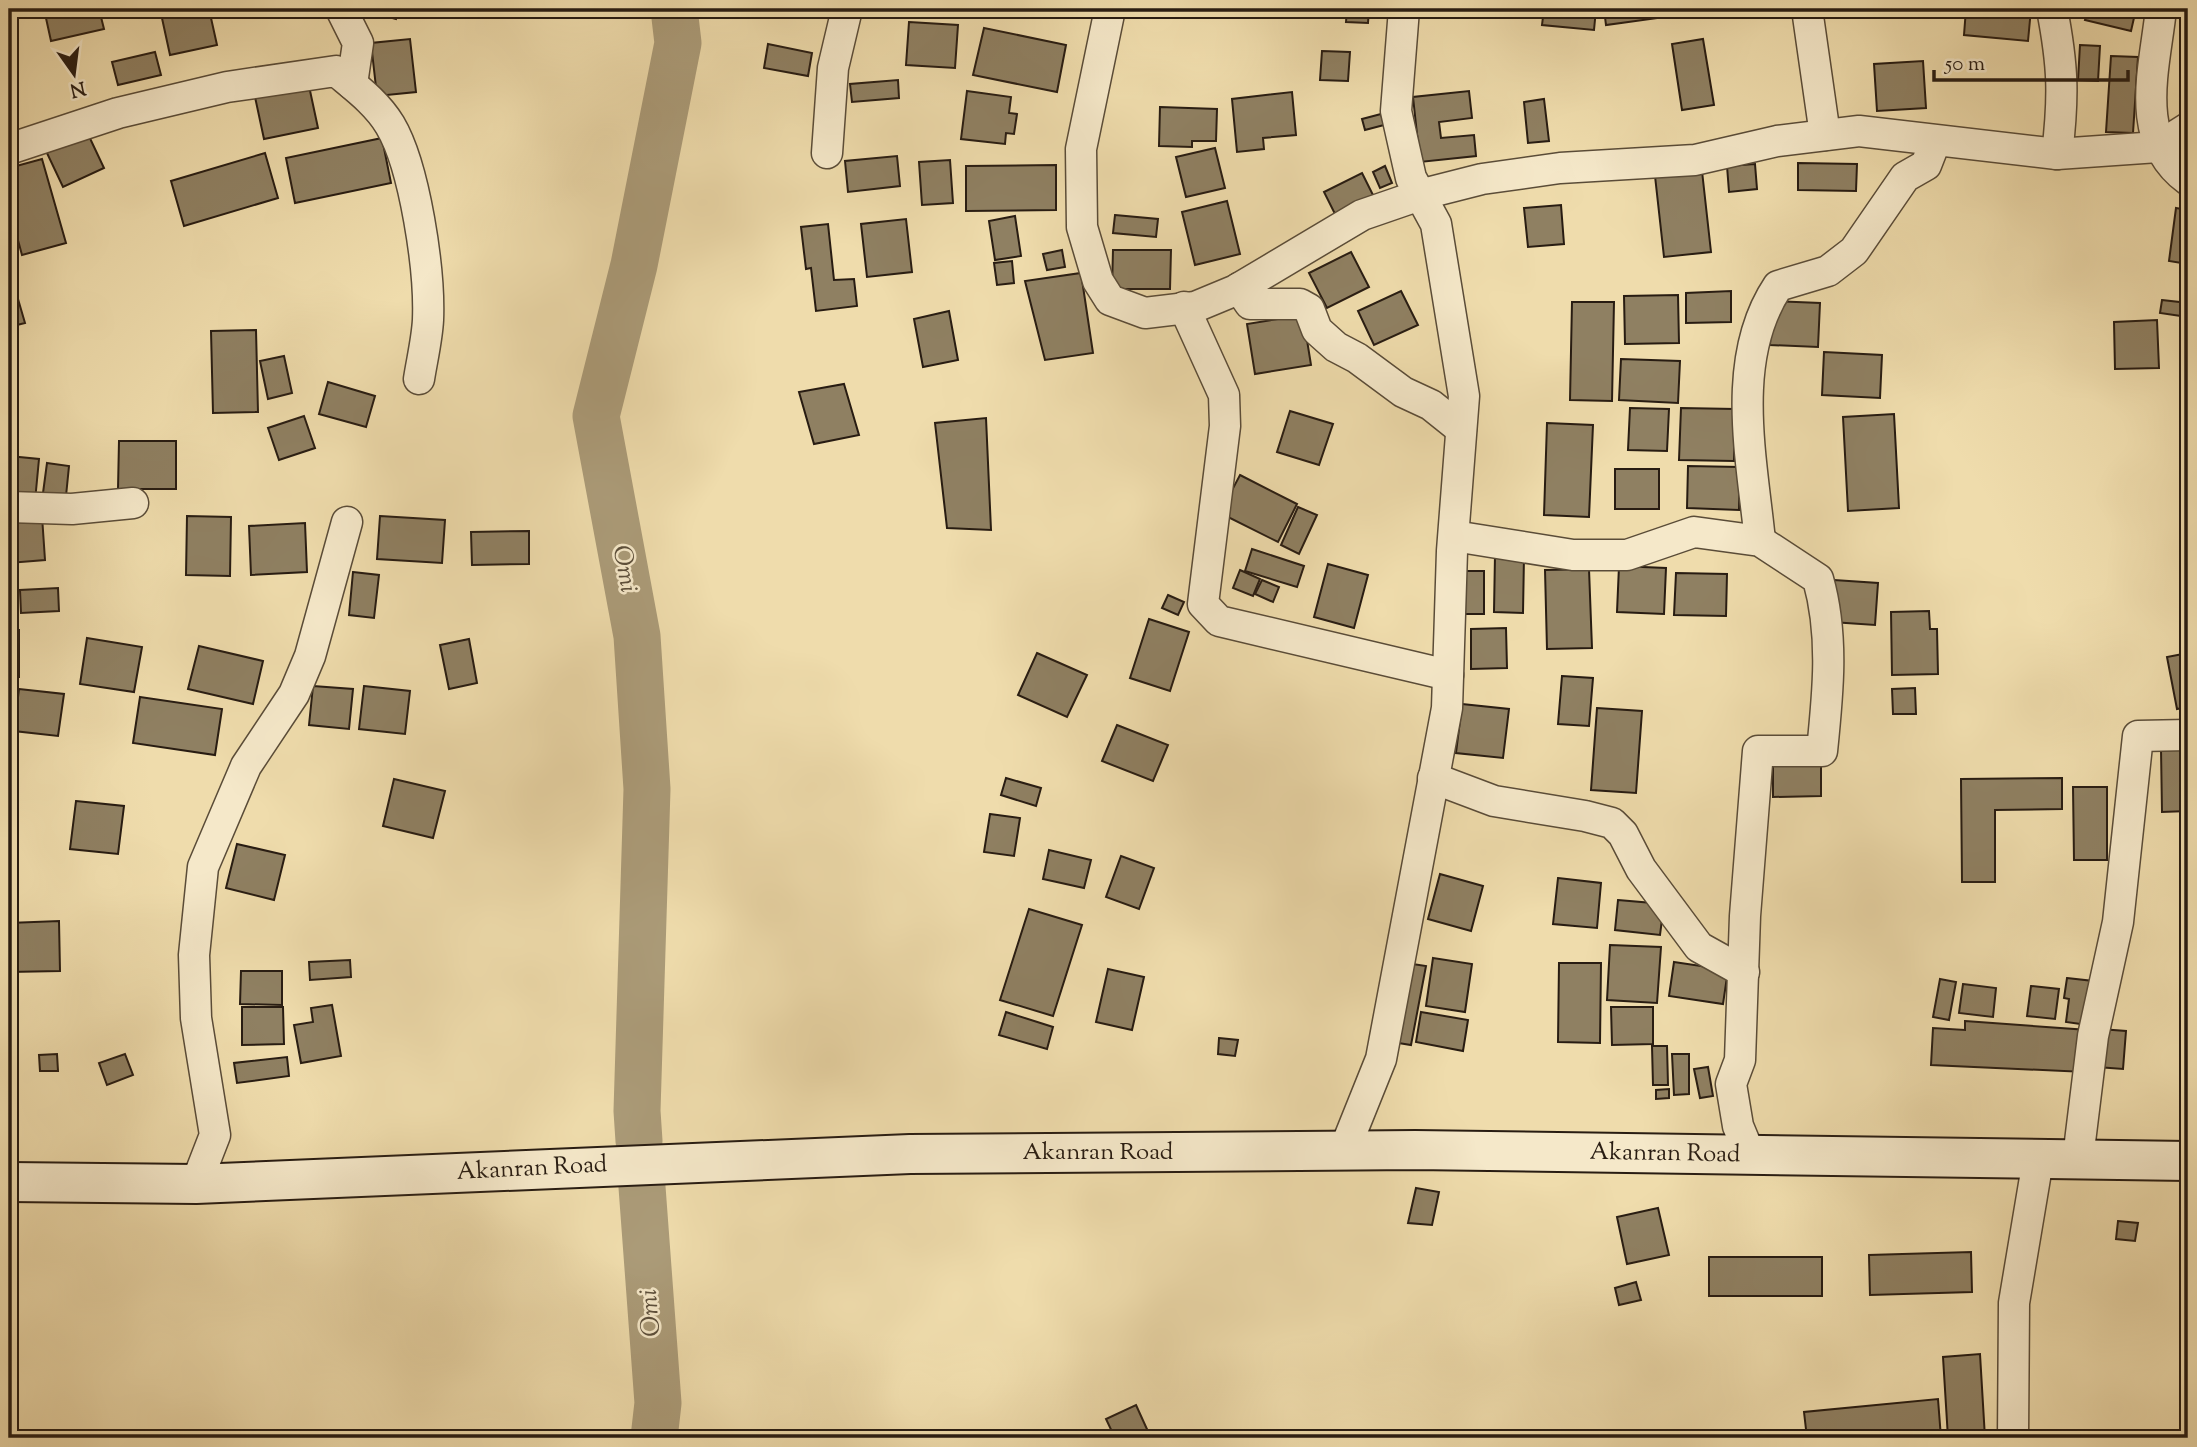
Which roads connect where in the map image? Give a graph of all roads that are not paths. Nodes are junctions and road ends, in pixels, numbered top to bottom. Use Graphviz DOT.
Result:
graph roads {
  1 [pos="341,9"];
  2 [pos="847,9"];
  3 [pos="1111,9"];
  4 [pos="1404,9"];
  5 [pos="1807,9"];
  6 [pos="2052,9"];
  7 [pos="2161,9"];
  8 [pos="352,84"];
  9 [pos="2188,128"];
  10 [pos="1825,135"];
  11 [pos="1935,142"];
  12 [pos="2158,147"];
  13 [pos="9,149"];
  14 [pos="827,153"];
  15 [pos="2057,154"];
  16 [pos="2188,180"];
  17 [pos="1423,194"];
  18 [pos="1239,288"];
  19 [pos="1184,307"];
  20 [pos="419,379"];
  21 [pos="1461,429"];
  22 [pos="133,503"];
  23 [pos="9,507"];
  24 [pos="347,522"];
  25 [pos="1454,536"];
  26 [pos="1760,541"];
  27 [pos="1448,676"];
  28 [pos="2188,735"];
  29 [pos="1433,778"];
  30 [pos="1744,972"];
  31 [pos="1344,1151"];
  32 [pos="1751,1155"];
  33 [pos="2078,1158"];
  34 [pos="2038,1160"];
  35 [pos="2188,1161"];
  36 [pos="9,1182"];
  37 [pos="195,1184"];
  38 [pos="2013,1438"];
  1 -- 8 [label="street"];
  2 -- 14 [label="street"];
  3 -- 19 [label="street"];
  4 -- 17 [label="street"];
  5 -- 10 [label="street"];
  6 -- 15 [label="street"];
  7 -- 12 [label="street"];
  8 -- 13 [label="street"];
  8 -- 20 [label="street"];
  9 -- 12 [label="street"];
  10 -- 11 [label="street"];
  10 -- 17 [label="street"];
  11 -- 15 [label="street"];
  11 -- 26 [label="street"];
  12 -- 15 [label="street"];
  12 -- 16 [label="street"];
  17 -- 18 [label="street"];
  17 -- 21 [label="street"];
  18 -- 19 [label="street"];
  18 -- 21 [label="street"];
  19 -- 27 [label="street"];
  21 -- 25 [label="street"];
  22 -- 23 [label="street"];
  24 -- 37 [label="street"];
  25 -- 26 [label="street"];
  25 -- 27 [label="street"];
  26 -- 30 [label="street"];
  27 -- 29 [label="street"];
  28 -- 33 [label="street"];
  29 -- 30 [label="street"];
  29 -- 31 [label="street"];
  30 -- 32 [label="street"];
  31 -- 32 [label="main road, Akanran Road"];
  31 -- 37 [label="main road, Akanran Road"];
  32 -- 34 [label="main road, Akanran Road"];
  33 -- 34 [label="main road, Akanran Road"];
  33 -- 35 [label="main road, Akanran Road"];
  34 -- 38 [label="street"];
  36 -- 37 [label="main road, Akanran Road"];
}
